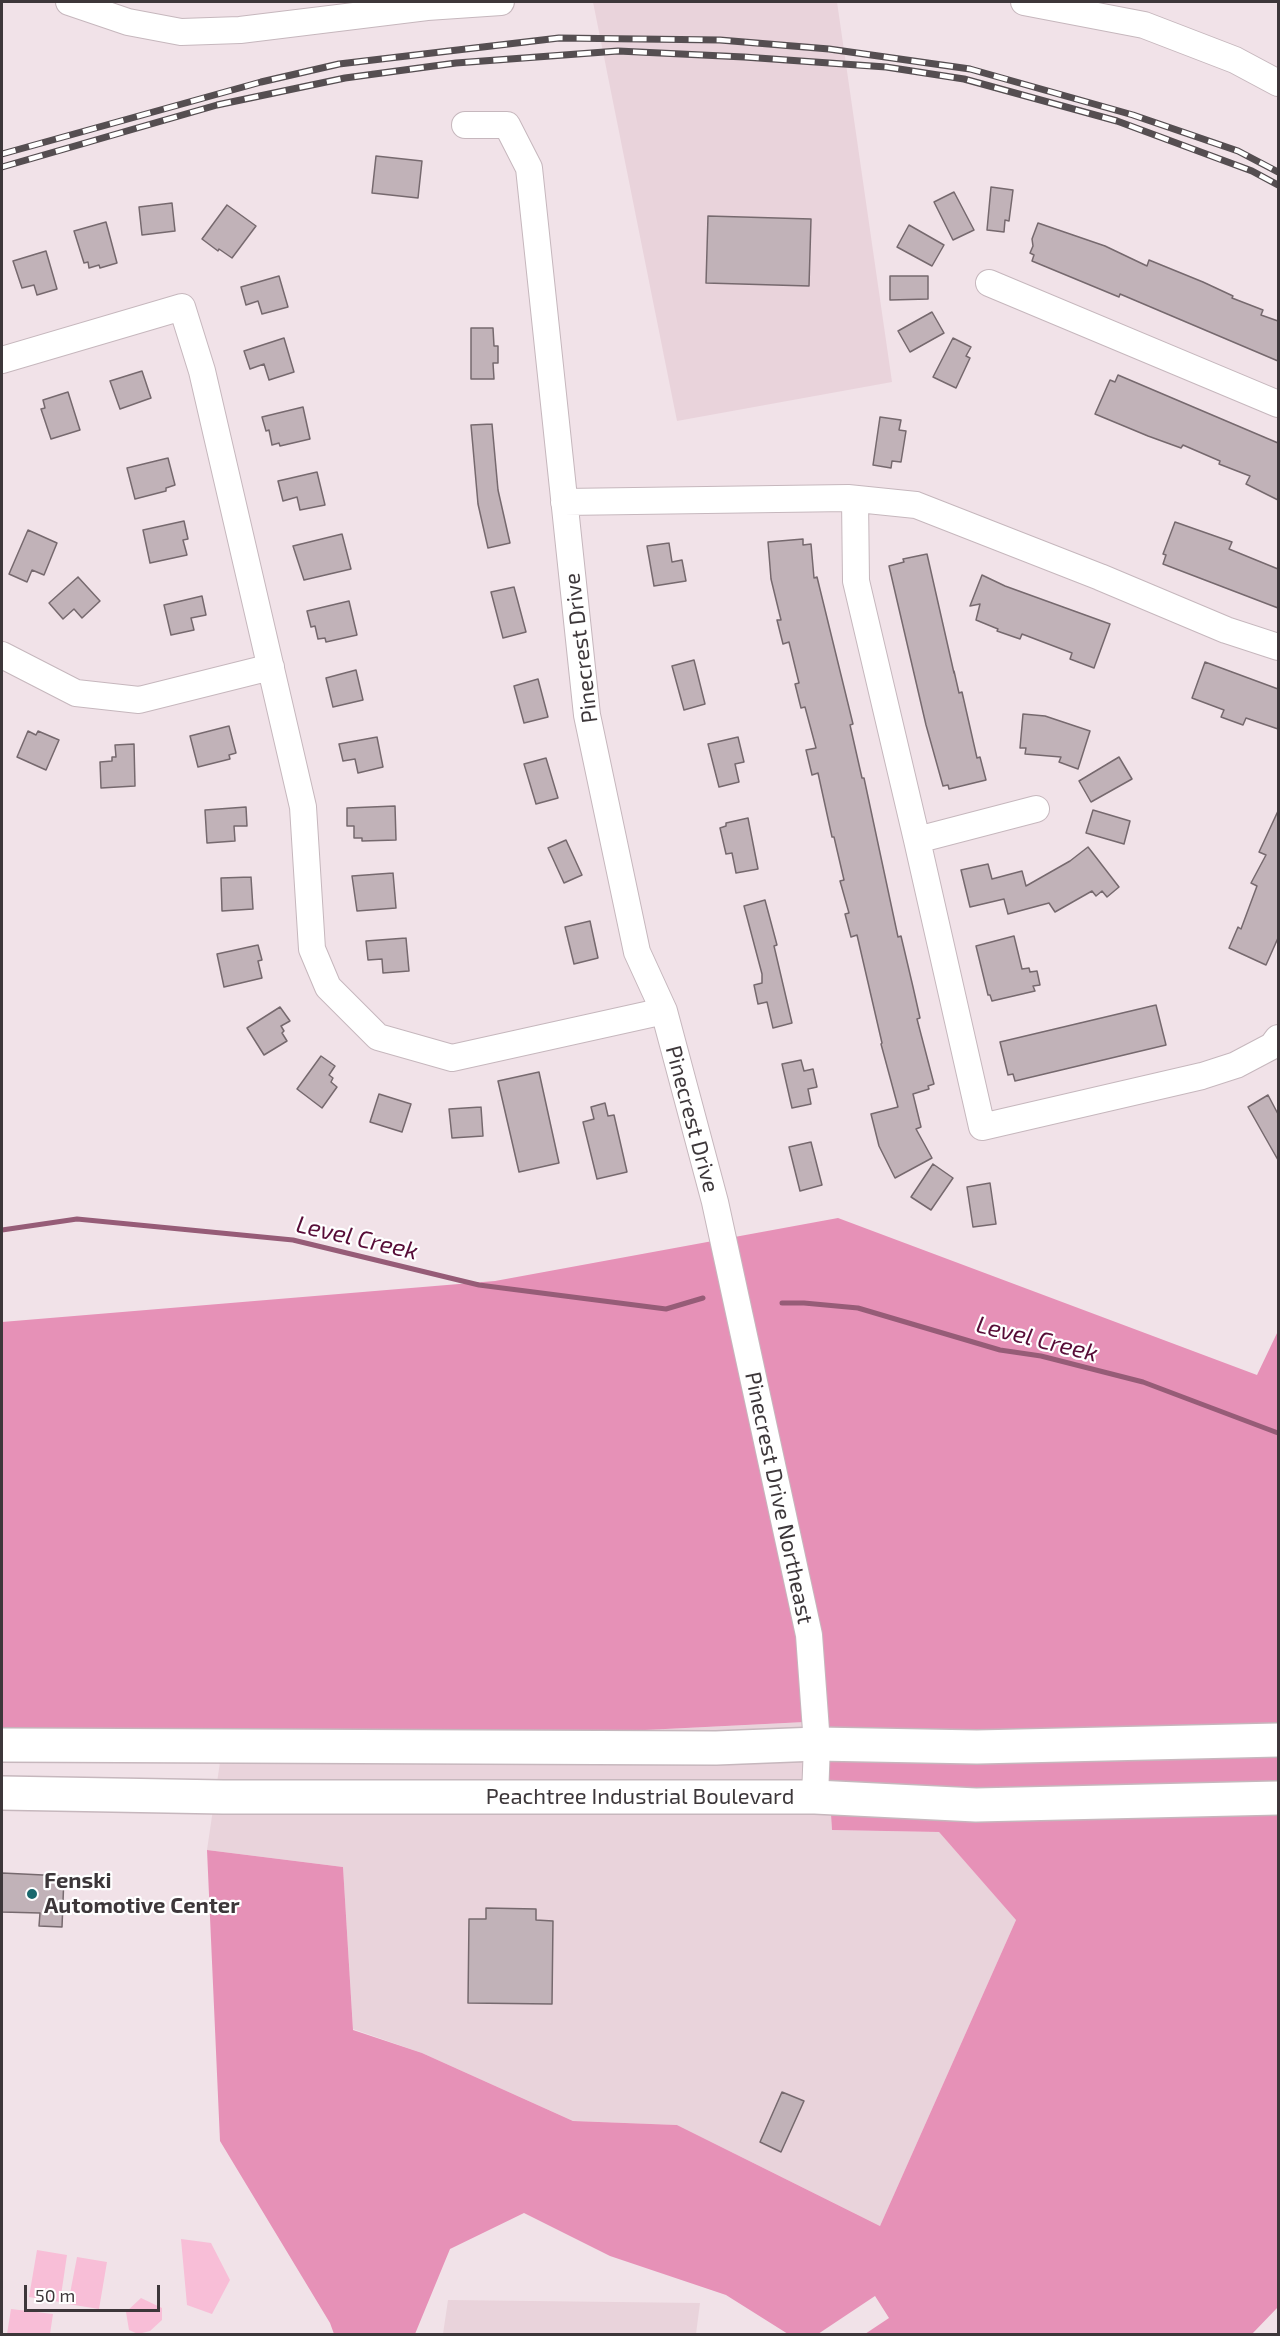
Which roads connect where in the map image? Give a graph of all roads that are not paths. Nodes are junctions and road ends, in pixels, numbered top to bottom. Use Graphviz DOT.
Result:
graph roads {
  1 [pos="69,2"];
  2 [pos="501,2"];
  3 [pos="1024,2"];
  4 [pos="1278,83"];
  5 [pos="465,125"];
  6 [pos="989,283"];
  7 [pos="2,360"];
  8 [pos="1278,404"];
  9 [pos="855,499"];
  10 [pos="564,502"];
  11 [pos="1278,647"];
  12 [pos="2,655"];
  13 [pos="271,667"];
  14 [pos="1036,809"];
  15 [pos="918,840"];
  16 [pos="664,1011"];
  17 [pos="1278,1038"];
  18 [pos="715,1202"];
  19 [pos="1278,1740"];
  20 [pos="817,1744"];
  21 [pos="2,1745"];
  22 [pos="2,1793"];
  23 [pos="815,1797"];
  24 [pos="1278,1797"];
  1 -- 2 [label="street"];
  3 -- 4 [label="street"];
  5 -- 10 [label="street, Pinecrest Drive"];
  6 -- 8 [label="street"];
  7 -- 13 [label="street"];
  9 -- 10 [label="street"];
  9 -- 11 [label="street"];
  9 -- 15 [label="street"];
  10 -- 16 [label="street, Pinecrest Drive"];
  12 -- 13 [label="street"];
  13 -- 16 [label="street"];
  14 -- 15 [label="street"];
  15 -- 17 [label="street"];
  16 -- 18 [label="street, Pinecrest Drive"];
  18 -- 20 [label="street, Pinecrest Drive Northeast"];
  19 -- 20 [label="highway"];
  20 -- 21 [label="highway"];
  20 -- 23 [label="street, Pinecrest Drive Northeast"];
  22 -- 23 [label="highway, Peachtree Industrial Boulevard"];
  23 -- 24 [label="highway, Peachtree Industrial Boulevard"];
}
